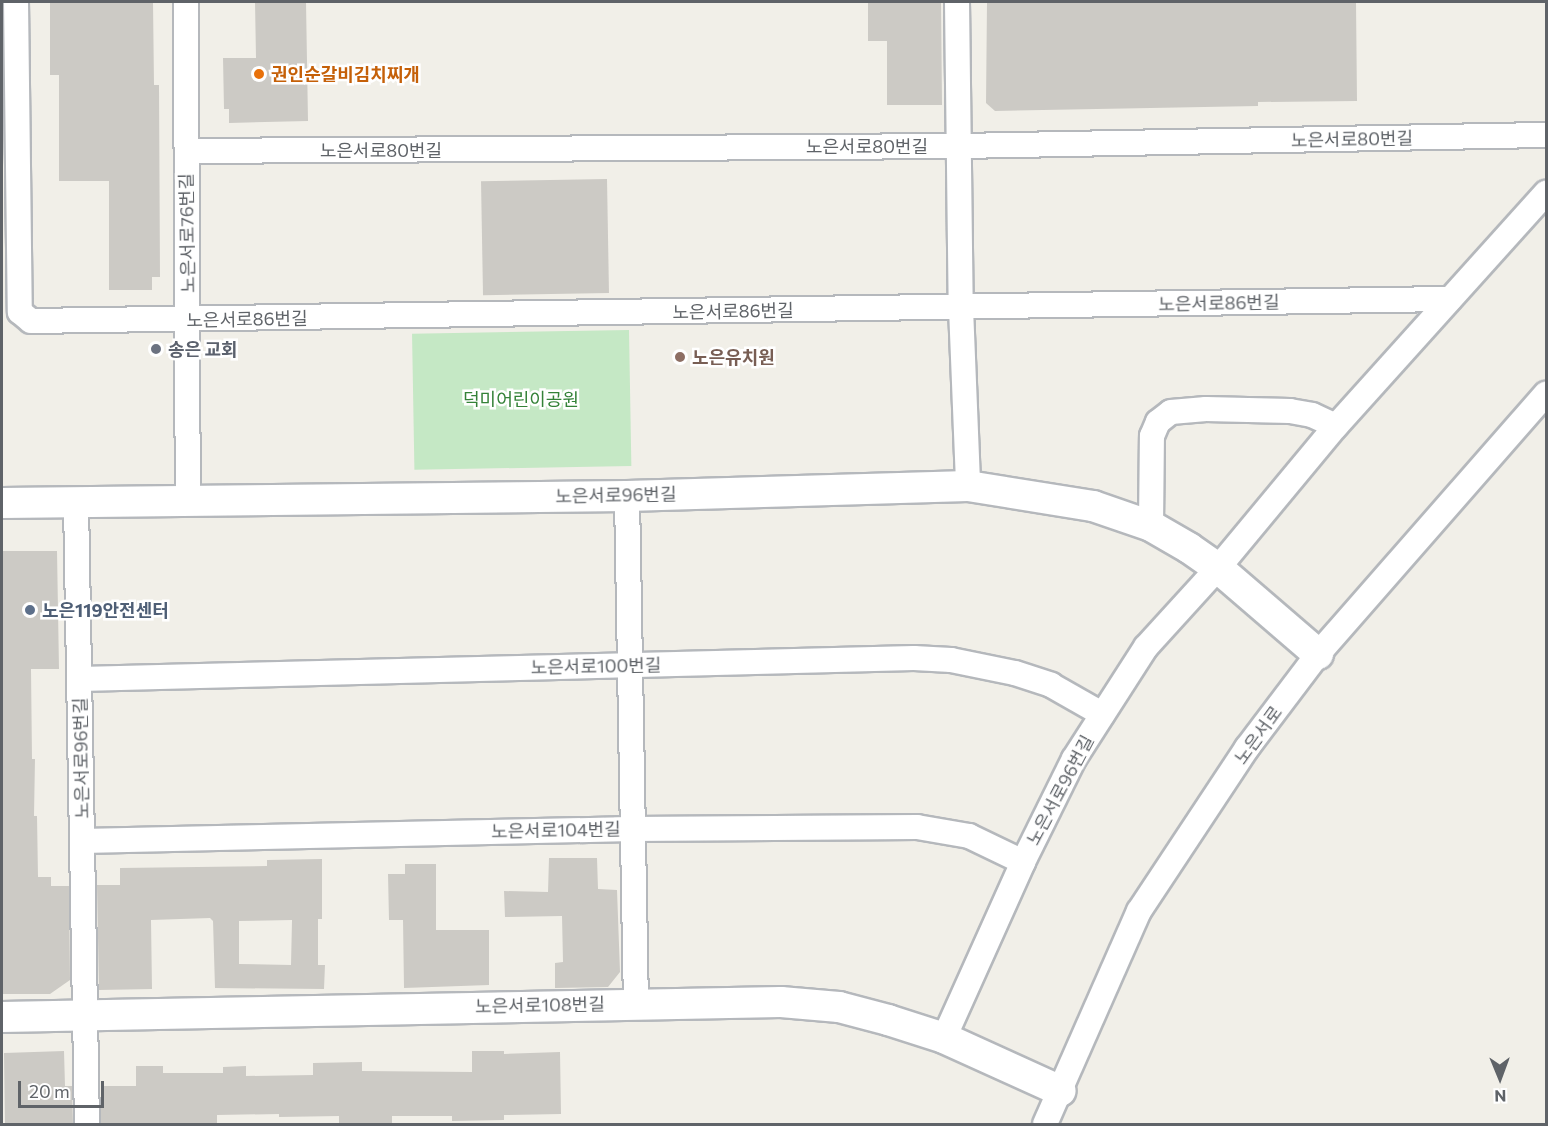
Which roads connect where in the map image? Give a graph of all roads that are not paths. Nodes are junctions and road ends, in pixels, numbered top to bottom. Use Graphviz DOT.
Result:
graph roads {
  1 [pos="16,2"];
  2 [pos="186,2"];
  3 [pos="957,2"];
  4 [pos="1546,135"];
  5 [pos="960,146"];
  6 [pos="187,151"];
  7 [pos="1546,193"];
  8 [pos="1450,299"];
  9 [pos="961,308"];
  10 [pos="188,320"];
  11 [pos="1546,394"];
  12 [pos="1336,426"];
  13 [pos="968,486"];
  14 [pos="627,496"];
  15 [pos="188,501"];
  16 [pos="76,502"];
  17 [pos="2,503"];
  18 [pos="1151,526"];
  19 [pos="1218,568"];
  20 [pos="1318,654"];
  21 [pos="629,665"];
  22 [pos="80,679"];
  23 [pos="1102,714"];
  24 [pos="632,829"];
  25 [pos="82,841"];
  26 [pos="1023,862"];
  27 [pos="636,1004"];
  28 [pos="84,1014"];
  29 [pos="2,1017"];
  30 [pos="944,1038"];
  31 [pos="1062,1091"];
  32 [pos="87,1125"];
  33 [pos="1046,1125"];
  1 -- 10 [label="street, 노은서로86번길"];
  2 -- 6 [label="street, 노은서로76번길"];
  3 -- 5 [label="street"];
  4 -- 5 [label="street, 노은서로80번길"];
  5 -- 6 [label="street, 노은서로80번길"];
  5 -- 9 [label="street"];
  6 -- 10 [label="street, 노은서로76번길"];
  7 -- 8 [label="street"];
  8 -- 9 [label="street, 노은서로86번길"];
  8 -- 12 [label="street"];
  9 -- 10 [label="street, 노은서로86번길"];
  9 -- 13 [label="street"];
  10 -- 15 [label="street, 노은서로76번길"];
  11 -- 20 [label="street, 노은서로"];
  12 -- 18 [label="street"];
  12 -- 19 [label="street"];
  13 -- 14 [label="street, 노은서로96번길"];
  13 -- 18 [label="street, 노은서로96번길"];
  14 -- 15 [label="street, 노은서로96번길"];
  14 -- 21 [label="street"];
  15 -- 16 [label="street, 노은서로96번길"];
  16 -- 17 [label="street, 노은서로96번길"];
  16 -- 22 [label="street, 노은서로96번길"];
  18 -- 19 [label="street, 노은서로96번길"];
  19 -- 20 [label="street, 노은서로96번길"];
  19 -- 23 [label="street, 노은서로96번길"];
  20 -- 31 [label="street, 노은서로"];
  21 -- 22 [label="street, 노은서로100번길"];
  21 -- 23 [label="street, 노은서로100번길"];
  21 -- 24 [label="street"];
  22 -- 25 [label="street, 노은서로96번길"];
  23 -- 26 [label="street, 노은서로96번길"];
  24 -- 25 [label="street, 노은서로104번길"];
  24 -- 26 [label="street, 노은서로104번길"];
  24 -- 27 [label="street"];
  25 -- 28 [label="street, 노은서로96번길"];
  26 -- 30 [label="street, 노은서로96번길"];
  27 -- 28 [label="street, 노은서로108번길"];
  27 -- 30 [label="street, 노은서로108번길"];
  28 -- 29 [label="street, 노은서로108번길"];
  28 -- 32 [label="street, 노은서로96번길"];
  30 -- 31 [label="street, 노은서로108번길"];
  31 -- 33 [label="street, 노은서로"];
}
